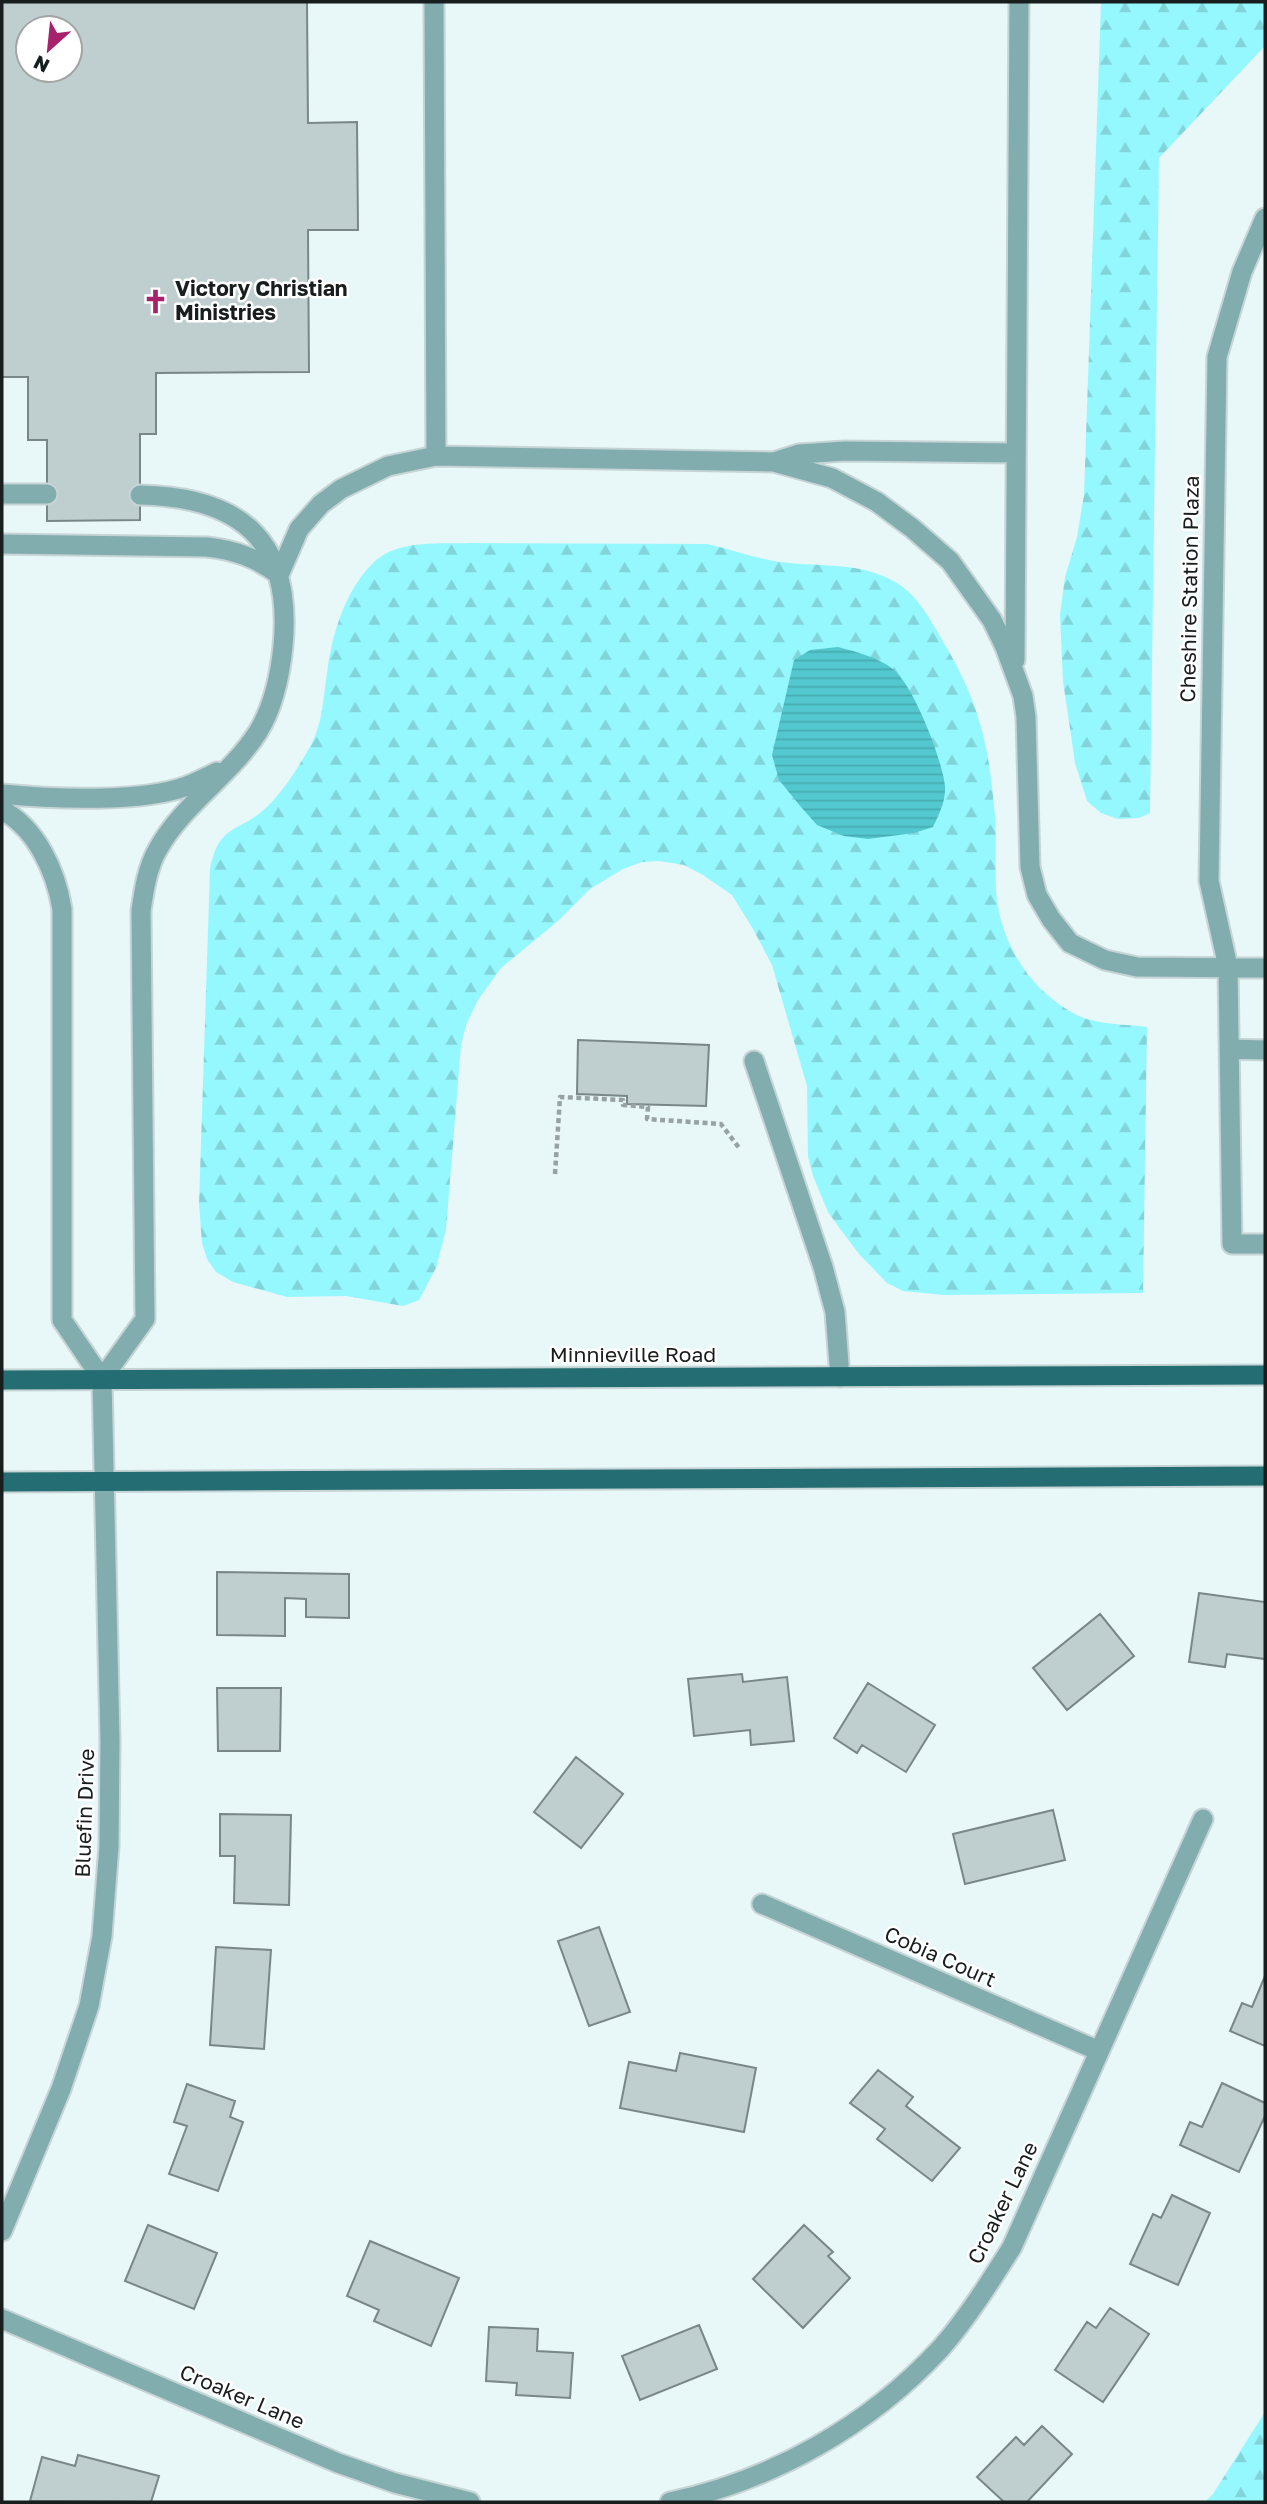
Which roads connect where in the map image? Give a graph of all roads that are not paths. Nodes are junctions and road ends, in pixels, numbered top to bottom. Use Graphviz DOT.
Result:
graph roads {
  1 [pos="434,2"];
  2 [pos="1019,2"];
  3 [pos="1265,218"];
  4 [pos="1016,453"];
  5 [pos="436,456"];
  6 [pos="774,462"];
  7 [pos="2,494"];
  8 [pos="47,494"];
  9 [pos="140,495"];
  10 [pos="2,544"];
  11 [pos="279,575"];
  12 [pos="1014,675"];
  13 [pos="231,765"];
  14 [pos="2,794"];
  15 [pos="2,810"];
  16 [pos="1228,967"];
  17 [pos="1265,968"];
  18 [pos="1230,1049"];
  19 [pos="1265,1050"];
  20 [pos="754,1061"];
  21 [pos="1265,1244"];
  22 [pos="1265,1375"];
  23 [pos="840,1377"];
  24 [pos="102,1379"];
  25 [pos="2,1380"];
  26 [pos="1265,1476"];
  27 [pos="105,1481"];
  28 [pos="2,1482"];
  29 [pos="1203,1819"];
  30 [pos="762,1904"];
  31 [pos="1099,2052"];
  32 [pos="2,2231"];
  33 [pos="2,2319"];
  34 [pos="470,2502"];
  35 [pos="670,2502"];
  1 -- 5 [label="street"];
  2 -- 4 [label="street"];
  3 -- 16 [label="street, Cheshire Station Plaza"];
  4 -- 6 [label="street"];
  4 -- 12 [label="street"];
  5 -- 6 [label="street"];
  5 -- 11 [label="street"];
  6 -- 12 [label="street"];
  7 -- 8 [label="street"];
  9 -- 11 [label="street"];
  10 -- 11 [label="street"];
  11 -- 13 [label="street"];
  12 -- 16 [label="street"];
  13 -- 14 [label="street"];
  13 -- 24 [label="street"];
  15 -- 24 [label="street"];
  16 -- 17 [label="street"];
  16 -- 18 [label="street, Cheshire Station Plaza"];
  18 -- 19 [label="street"];
  18 -- 21 [label="street, Cheshire Station Plaza"];
  20 -- 23 [label="street"];
  22 -- 23 [label="main road, Minnieville Road"];
  23 -- 24 [label="main road, Minnieville Road"];
  24 -- 25 [label="main road, Minnieville Road"];
  24 -- 27 [label="street, Bluefin Drive"];
  26 -- 27 [label="main road"];
  27 -- 28 [label="main road"];
  27 -- 32 [label="street, Bluefin Drive"];
  29 -- 31 [label="street, Croaker Lane"];
  30 -- 31 [label="street, Cobia Court"];
  31 -- 35 [label="street, Croaker Lane"];
  33 -- 34 [label="street, Croaker Lane"];
}
